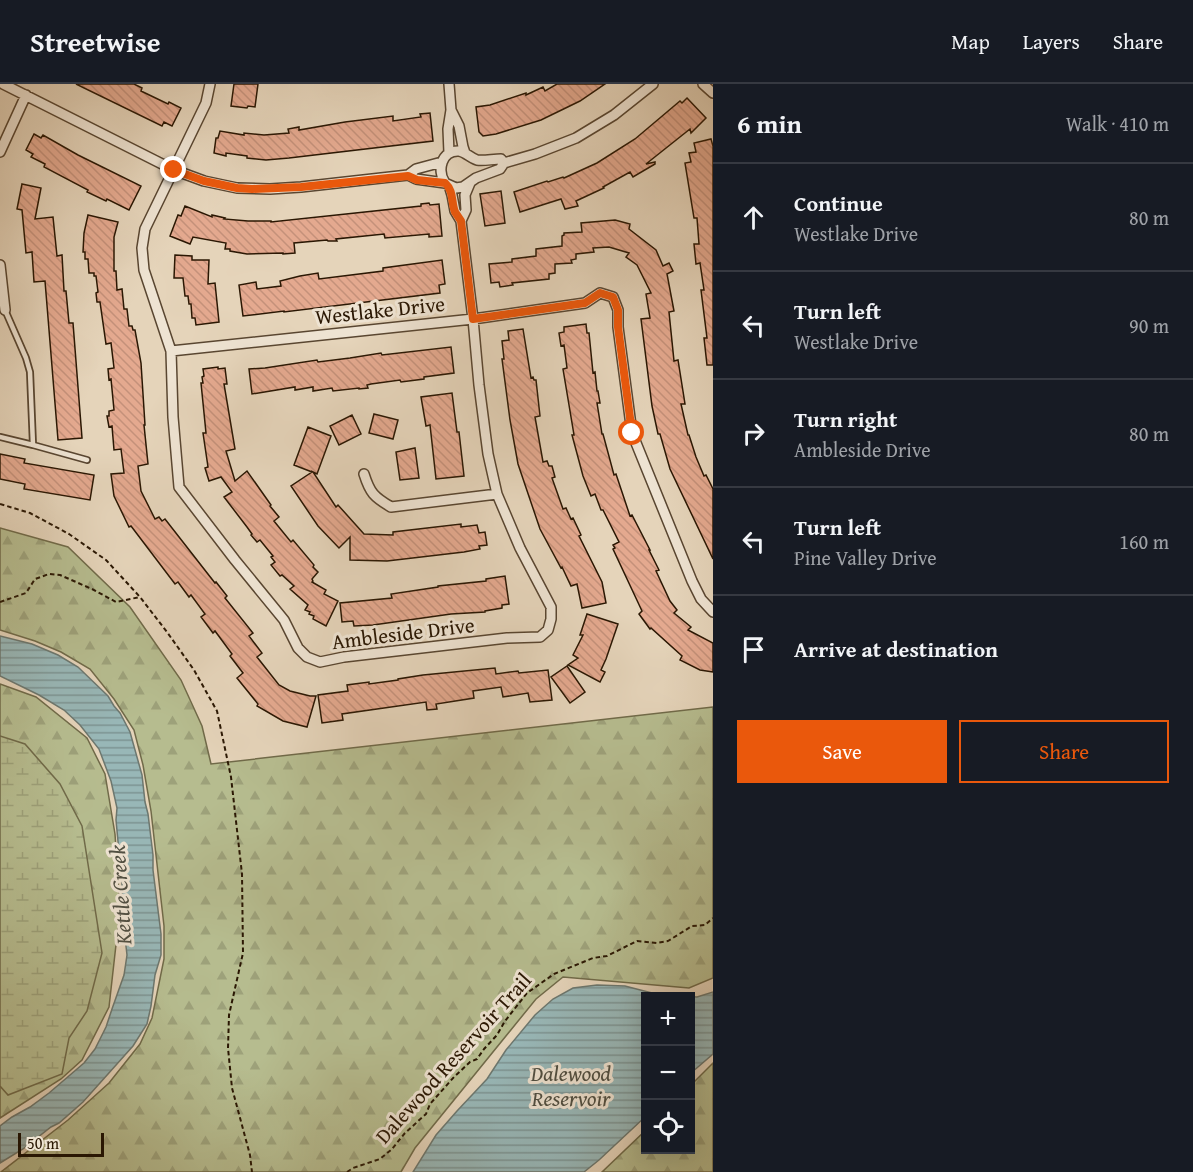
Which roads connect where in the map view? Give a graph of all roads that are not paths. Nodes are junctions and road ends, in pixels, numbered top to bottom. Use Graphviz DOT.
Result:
graph roads {
  1 [pos="3,84"];
  2 [pos="210,84"];
  3 [pos="449,84"];
  4 [pos="653,84"];
  5 [pos="703,84"];
  6 [pos="713,93"];
  7 [pos="26,95"];
  8 [pos="451,110"];
  9 [pos="0,152"];
  10 [pos="449,153"];
  11 [pos="465,153"];
  12 [pos="474,159"];
  13 [pos="442,162"];
  14 [pos="504,163"];
  15 [pos="174,170"];
  16 [pos="408,176"];
  17 [pos="472,181"];
  18 [pos="447,184"];
  19 [pos="461,221"];
  20 [pos="0,265"];
  21 [pos="5,310"];
  22 [pos="473,319"];
  23 [pos="171,351"];
  24 [pos="0,437"];
  25 [pos="33,445"];
  26 [pos="87,460"];
  27 [pos="364,474"];
  28 [pos="498,494"];
  29 [pos="713,612"];
  1 -- 7 [label="street"];
  2 -- 15 [label="street, Ambleside Drive"];
  3 -- 8 [label="street"];
  4 -- 14 [label="street"];
  5 -- 6 [label="street"];
  7 -- 9 [label="street"];
  7 -- 15 [label="street"];
  8 -- 10 [label="street"];
  8 -- 11 [label="street"];
  10 -- 11 [label="street"];
  10 -- 13 [label="street"];
  11 -- 12 [label="street"];
  12 -- 14 [label="street"];
  12 -- 17 [label="street"];
  13 -- 16 [label="street"];
  13 -- 18 [label="street"];
  14 -- 17 [label="street"];
  15 -- 16 [label="street"];
  15 -- 23 [label="street, Ambleside Drive"];
  16 -- 18 [label="street"];
  17 -- 18 [label="street"];
  17 -- 19 [label="street, Ambleside Drive"];
  18 -- 19 [label="street, Ambleside Drive"];
  19 -- 22 [label="street, Ambleside Drive"];
  20 -- 21 [label="street"];
  21 -- 25 [label="lane"];
  22 -- 23 [label="street, Westlake Drive"];
  22 -- 28 [label="street, Ambleside Drive"];
  22 -- 29 [label="street, Westlake Drive"];
  23 -- 28 [label="street, Ambleside Drive"];
  24 -- 25 [label="lane"];
  25 -- 26 [label="lane"];
  27 -- 28 [label="street"];
}
